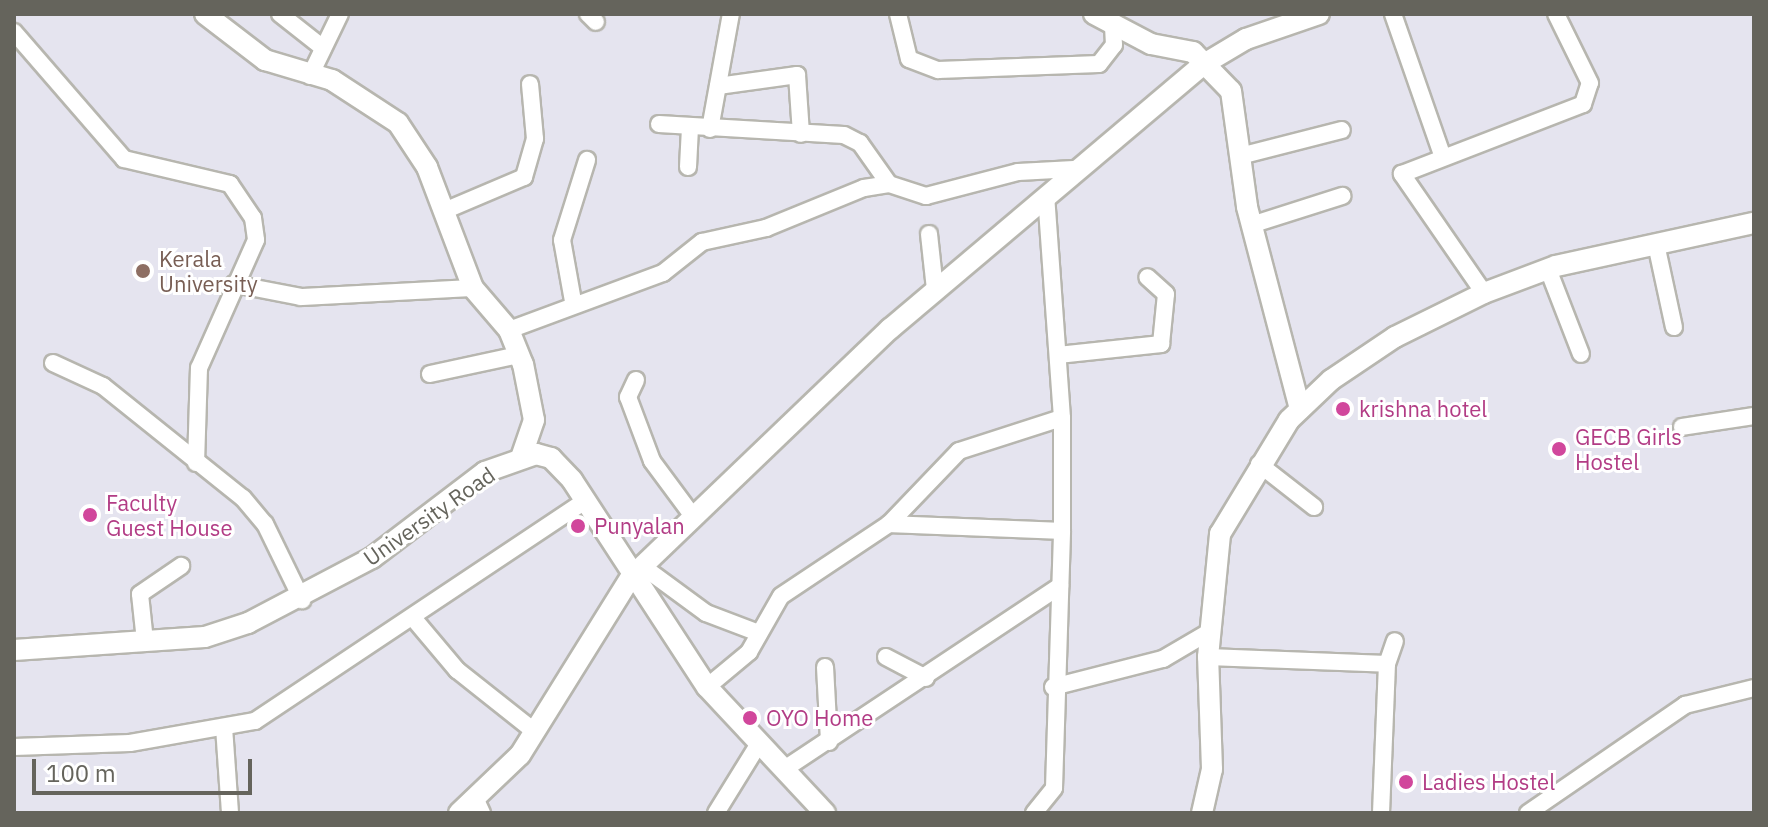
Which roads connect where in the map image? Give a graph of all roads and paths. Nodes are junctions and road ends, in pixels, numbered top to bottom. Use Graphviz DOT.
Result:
graph roads {
  1 [pos="205,14"];
  2 [pos="280,14"];
  3 [pos="340,14"];
  4 [pos="731,14"];
  5 [pos="898,14"];
  6 [pos="1094,14"];
  7 [pos="1319,14"];
  8 [pos="1393,14"];
  9 [pos="1556,14"];
  10 [pos="1113,26"];
  11 [pos="14,32"];
  12 [pos="323,48"];
  13 [pos="1204,64"];
  14 [pos="310,76"];
  15 [pos="530,84"];
  16 [pos="718,86"];
  17 [pos="659,124"];
  18 [pos="690,127"];
  19 [pos="710,129"];
  20 [pos="1342,130"];
  21 [pos="801,134"];
  22 [pos="1442,155"];
  23 [pos="1240,156"];
  24 [pos="587,160"];
  25 [pos="688,167"];
  26 [pos="1074,169"];
  27 [pos="889,184"];
  28 [pos="1046,196"];
  29 [pos="1342,196"];
  30 [pos="444,211"];
  31 [pos="1754,223"];
  32 [pos="1251,225"];
  33 [pos="929,234"];
  34 [pos="1656,244"];
  35 [pos="1548,269"];
  36 [pos="1147,277"];
  37 [pos="234,284"];
  38 [pos="473,288"];
  39 [pos="935,289"];
  40 [pos="1484,293"];
  41 [pos="573,301"];
  42 [pos="1674,327"];
  43 [pos="509,330"];
  44 [pos="1581,354"];
  45 [pos="519,355"];
  46 [pos="1058,355"];
  47 [pos="53,363"];
  48 [pos="430,374"];
  49 [pos="636,380"];
  50 [pos="1300,409"];
  51 [pos="1754,416"];
  52 [pos="1062,418"];
  53 [pos="534,420"];
  54 [pos="1682,427"];
  55 [pos="521,457"];
  56 [pos="551,458"];
  57 [pos="196,463"];
  58 [pos="1259,464"];
  59 [pos="585,501"];
  60 [pos="1314,507"];
  61 [pos="692,515"];
  62 [pos="889,524"];
  63 [pos="1062,531"];
  64 [pos="181,566"];
  65 [pos="637,571"];
  66 [pos="1060,586"];
  67 [pos="302,600"];
  68 [pos="414,619"];
  69 [pos="1209,632"];
  70 [pos="759,633"];
  71 [pos="145,641"];
  72 [pos="1395,641"];
  73 [pos="14,650"];
  74 [pos="886,657"];
  75 [pos="1208,657"];
  76 [pos="1387,664"];
  77 [pos="825,667"];
  78 [pos="926,678"];
  79 [pos="707,687"];
  80 [pos="1053,687"];
  81 [pos="1754,688"];
  82 [pos="224,727"];
  83 [pos="534,731"];
  84 [pos="829,742"];
  85 [pos="758,745"];
  86 [pos="14,747"];
  87 [pos="783,770"];
  88 [pos="478,806"];
  89 [pos="230,813"];
  90 [pos="459,813"];
  91 [pos="716,813"];
  92 [pos="825,813"];
  93 [pos="1034,813"];
  94 [pos="1202,813"];
  95 [pos="1381,813"];
  96 [pos="1528,813"];
  1 -- 14 [label="street"];
  2 -- 12 [label="street"];
  3 -- 12 [label="street"];
  4 -- 16 [label="street"];
  5 -- 10 [label="street"];
  6 -- 10 [label="street"];
  7 -- 13 [label="street"];
  8 -- 22 [label="street"];
  9 -- 22 [label="street"];
  10 -- 13 [label="street"];
  11 -- 37 [label="street"];
  12 -- 14 [label="street"];
  13 -- 23 [label="street"];
  13 -- 26 [label="street"];
  14 -- 30 [label="street"];
  15 -- 30 [label="street"];
  16 -- 19 [label="street"];
  16 -- 21 [label="street"];
  17 -- 18 [label="street"];
  18 -- 19 [label="street"];
  18 -- 25 [label="street"];
  19 -- 21 [label="street"];
  20 -- 23 [label="street"];
  21 -- 27 [label="street"];
  22 -- 40 [label="street"];
  23 -- 32 [label="street"];
  24 -- 41 [label="street"];
  26 -- 27 [label="street"];
  26 -- 28 [label="street"];
  27 -- 41 [label="street"];
  28 -- 39 [label="street"];
  28 -- 46 [label="street"];
  29 -- 32 [label="street"];
  30 -- 38 [label="street"];
  31 -- 34 [label="street"];
  32 -- 50 [label="street"];
  33 -- 39 [label="street"];
  34 -- 35 [label="street"];
  34 -- 42 [label="street"];
  35 -- 40 [label="street"];
  35 -- 44 [label="street"];
  36 -- 46 [label="street"];
  37 -- 38 [label="street"];
  37 -- 57 [label="street"];
  38 -- 43 [label="street"];
  39 -- 61 [label="street"];
  40 -- 50 [label="street"];
  41 -- 43 [label="street"];
  43 -- 45 [label="street"];
  45 -- 48 [label="street"];
  45 -- 53 [label="street"];
  46 -- 52 [label="street"];
  47 -- 57 [label="street"];
  49 -- 61 [label="street"];
  50 -- 58 [label="street"];
  51 -- 54 [label="street"];
  52 -- 62 [label="street"];
  52 -- 63 [label="street"];
  53 -- 55 [label="street"];
  53 -- 56 [label="street"];
  55 -- 56 [label="street, University Road"];
  55 -- 67 [label="street, University Road"];
  56 -- 59 [label="street"];
  57 -- 67 [label="street"];
  58 -- 60 [label="street"];
  58 -- 69 [label="street"];
  59 -- 65 [label="street"];
  59 -- 68 [label="street"];
  61 -- 65 [label="street"];
  62 -- 63 [label="street"];
  62 -- 70 [label="street"];
  63 -- 66 [label="street"];
  64 -- 71 [label="street"];
  65 -- 70 [label="street"];
  65 -- 79 [label="street"];
  65 -- 83 [label="street"];
  66 -- 78 [label="street"];
  66 -- 80 [label="street"];
  67 -- 71 [label="street, University Road"];
  68 -- 82 [label="street"];
  68 -- 83 [label="street"];
  69 -- 75 [label="street"];
  69 -- 80 [label="street"];
  70 -- 79 [label="street"];
  71 -- 73 [label="street, University Road"];
  72 -- 76 [label="street"];
  74 -- 78 [label="street"];
  75 -- 76 [label="street"];
  75 -- 94 [label="street"];
  76 -- 95 [label="street"];
  77 -- 84 [label="street"];
  78 -- 84 [label="street"];
  79 -- 85 [label="street"];
  80 -- 93 [label="street"];
  81 -- 96 [label="street"];
  82 -- 86 [label="street"];
  82 -- 89 [label="street"];
  83 -- 88 [label="street"];
  84 -- 87 [label="street"];
  85 -- 87 [label="street"];
  85 -- 91 [label="street"];
  87 -- 92 [label="street"];
  88 -- 90 [label="street"];
}
